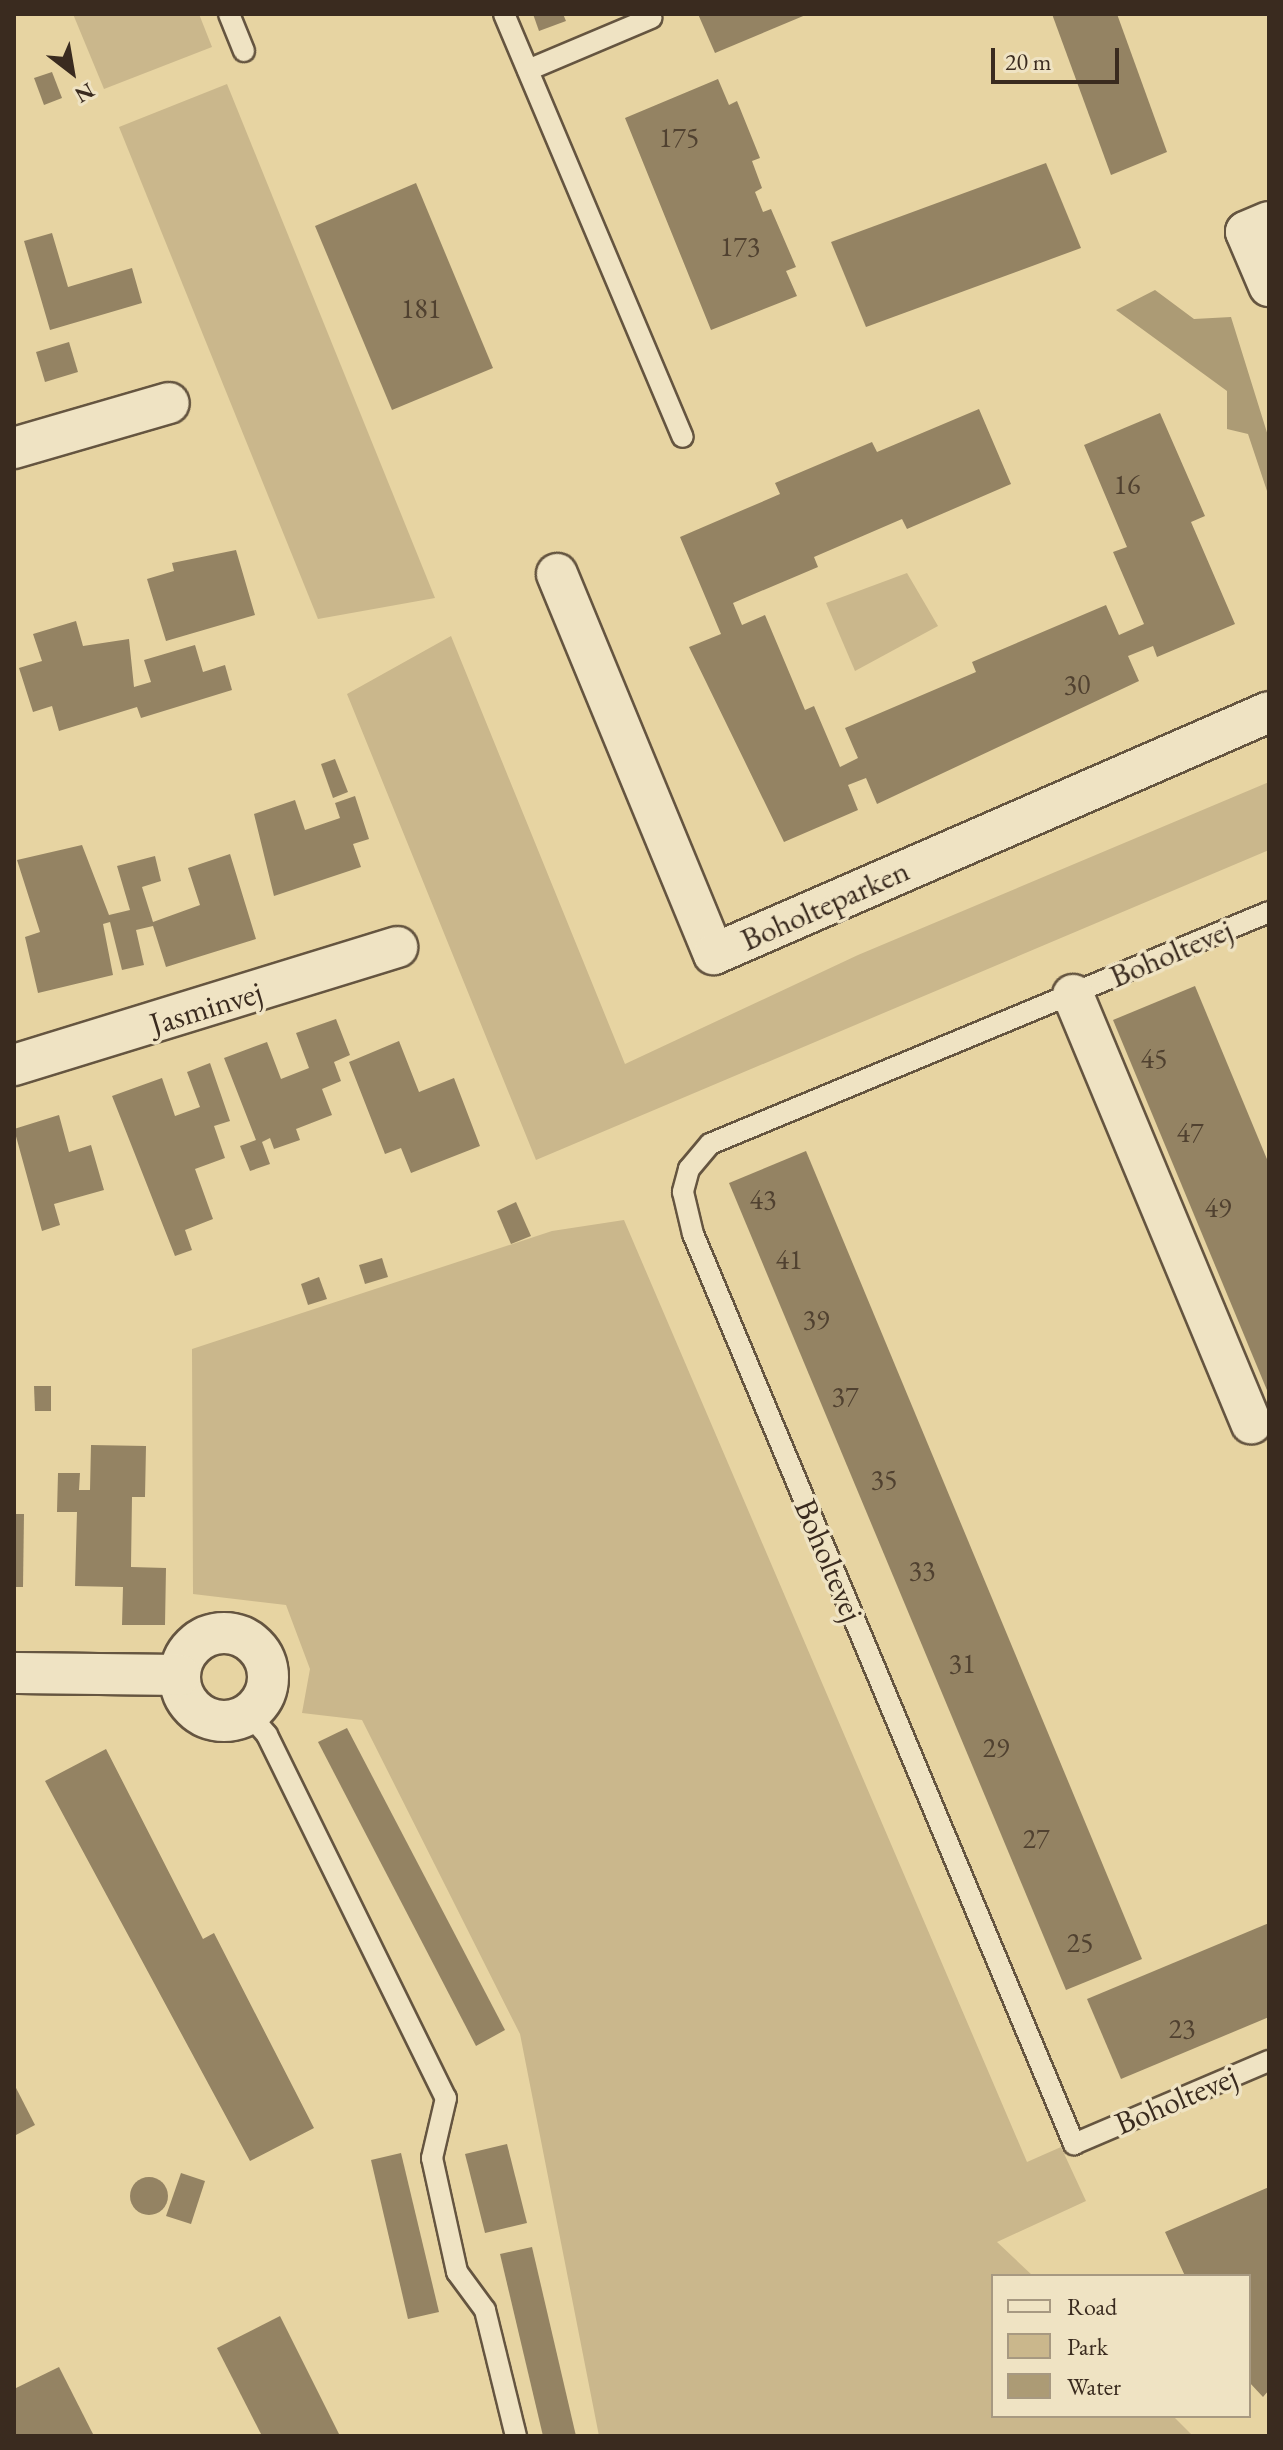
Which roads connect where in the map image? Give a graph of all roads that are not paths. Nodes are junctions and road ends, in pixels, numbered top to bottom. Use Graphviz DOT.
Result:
graph roads {
  1 [pos="229,14"];
  2 [pos="504,14"];
  3 [pos="651,18"];
  4 [pos="244,51"];
  5 [pos="528,70"];
  6 [pos="1269,222"];
  7 [pos="1269,286"];
  8 [pos="169,403"];
  9 [pos="683,437"];
  10 [pos="14,448"];
  11 [pos="557,574"];
  12 [pos="1269,712"];
  13 [pos="1269,912"];
  14 [pos="397,947"];
  15 [pos="1073,995"];
  16 [pos="14,1065"];
  17 [pos="1251,1423"];
  18 [pos="14,1673"];
  19 [pos="180,1675"];
  20 [pos="248,1713"];
  21 [pos="1269,2061"];
  22 [pos="516,2436"];
  1 -- 4 [label="lane"];
  2 -- 5 [label="lane"];
  3 -- 5 [label="lane"];
  5 -- 9 [label="lane"];
  6 -- 7 [label="street"];
  8 -- 10 [label="street"];
  11 -- 12 [label="street, Boholteparken"];
  13 -- 15 [label="lane, Boholtevej"];
  14 -- 16 [label="street, Jasminvej"];
  15 -- 17 [label="street, Boholtevej"];
  15 -- 21 [label="lane, Boholtevej"];
  18 -- 19 [label="street"];
  19 -- 20 [label="street"];
  19 -- 20 [label="street"];
  20 -- 22 [label="lane"];
}
